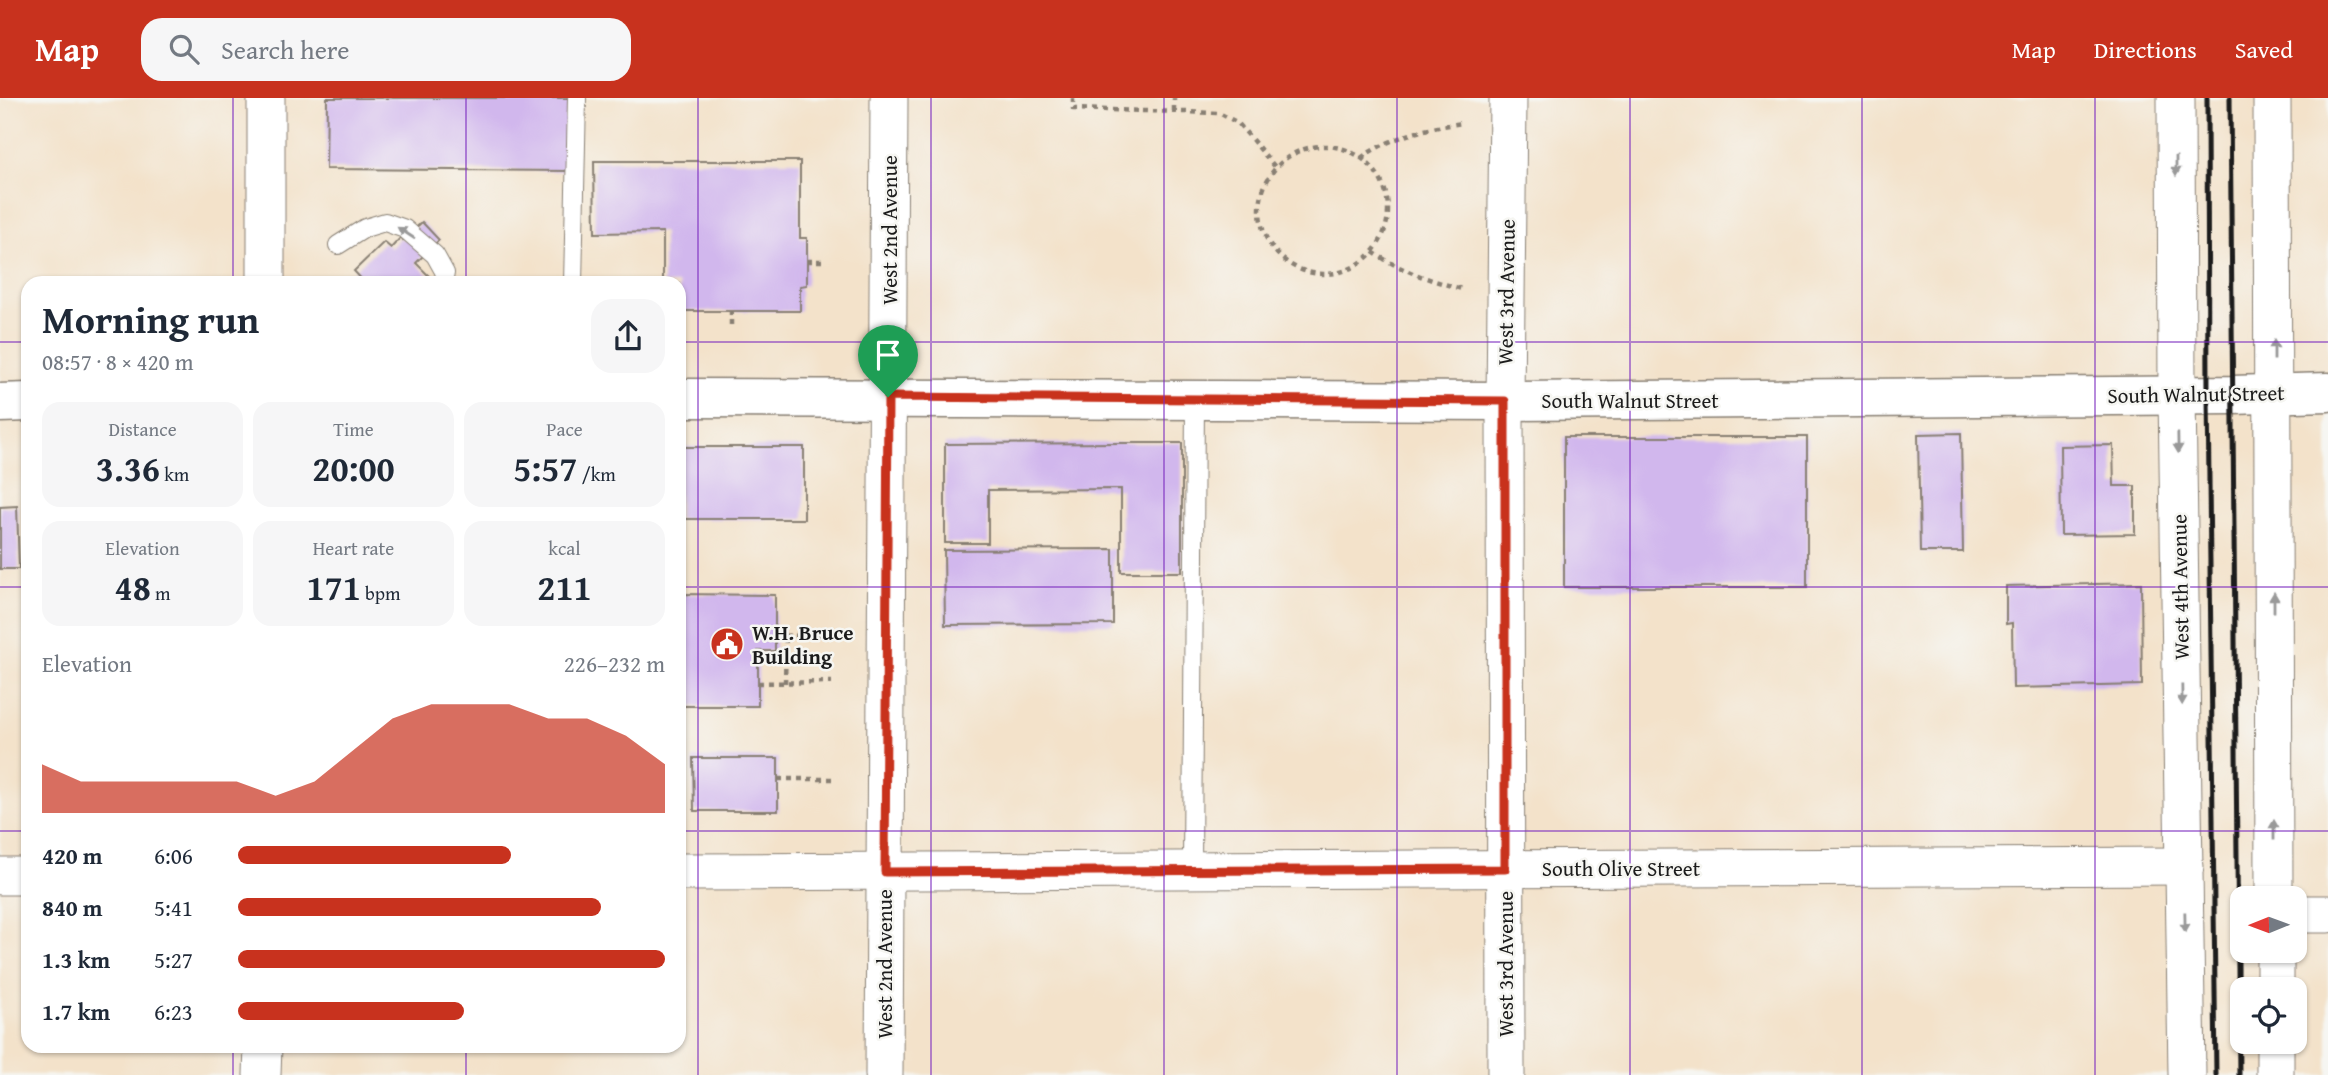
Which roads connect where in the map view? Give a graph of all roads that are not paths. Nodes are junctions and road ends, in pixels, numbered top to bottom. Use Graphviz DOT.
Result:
graph roads {
  1 [pos="267,98"];
  2 [pos="577,98"];
  3 [pos="889,98"];
  4 [pos="1508,98"];
  5 [pos="2176,98"];
  6 [pos="2272,98"];
  7 [pos="338,245"];
  8 [pos="266,276"];
  9 [pos="444,276"];
  10 [pos="573,276"];
  11 [pos="2328,392"];
  12 [pos="2274,393"];
  13 [pos="2177,395"];
  14 [pos="888,397"];
  15 [pos="686,398"];
  16 [pos="1195,399"];
  17 [pos="1505,401"];
  18 [pos="21,402"];
  19 [pos="0,403"];
  20 [pos="2185,866"];
  21 [pos="1505,869"];
  22 [pos="1192,870"];
  23 [pos="686,872"];
  24 [pos="885,872"];
  25 [pos="0,876"];
  26 [pos="21,876"];
  27 [pos="2274,886"];
  28 [pos="2307,914"];
  29 [pos="2328,914"];
  30 [pos="262,1053"];
  31 [pos="2275,1054"];
  32 [pos="262,1075"];
  33 [pos="884,1075"];
  34 [pos="1506,1075"];
  35 [pos="2187,1075"];
  36 [pos="2276,1075"];
  1 -- 8 [label="street"];
  2 -- 10 [label="lane"];
  3 -- 14 [label="street, West 2nd Avenue"];
  4 -- 17 [label="street, West 3rd Avenue"];
  5 -- 13 [label="street, West 4th Avenue, one-way"];
  12 -- 6 [label="street, one-way"];
  9 -- 7 [label="lane, one-way"];
  11 -- 12 [label="street, South Walnut Street"];
  12 -- 13 [label="street, South Walnut Street"];
  27 -- 12 [label="street, one-way"];
  13 -- 17 [label="street, South Walnut Street"];
  13 -- 20 [label="street, West 4th Avenue, one-way"];
  14 -- 15 [label="street, South Walnut Street"];
  14 -- 16 [label="street, South Walnut Street"];
  14 -- 24 [label="street, West 2nd Avenue"];
  16 -- 17 [label="street, South Walnut Street"];
  16 -- 22 [label="lane"];
  17 -- 21 [label="street, West 3rd Avenue"];
  18 -- 19 [label="street"];
  20 -- 21 [label="street, South Olive Street"];
  20 -- 35 [label="street, West 4th Avenue, one-way"];
  21 -- 22 [label="street, South Olive Street"];
  21 -- 34 [label="street, West 3rd Avenue"];
  22 -- 24 [label="street, South Olive Street"];
  23 -- 24 [label="street, South Olive Street"];
  24 -- 33 [label="street, West 2nd Avenue"];
  25 -- 26 [label="street"];
  28 -- 29 [label="street"];
  30 -- 32 [label="street"];
  31 -- 36 [label="street"];
}
